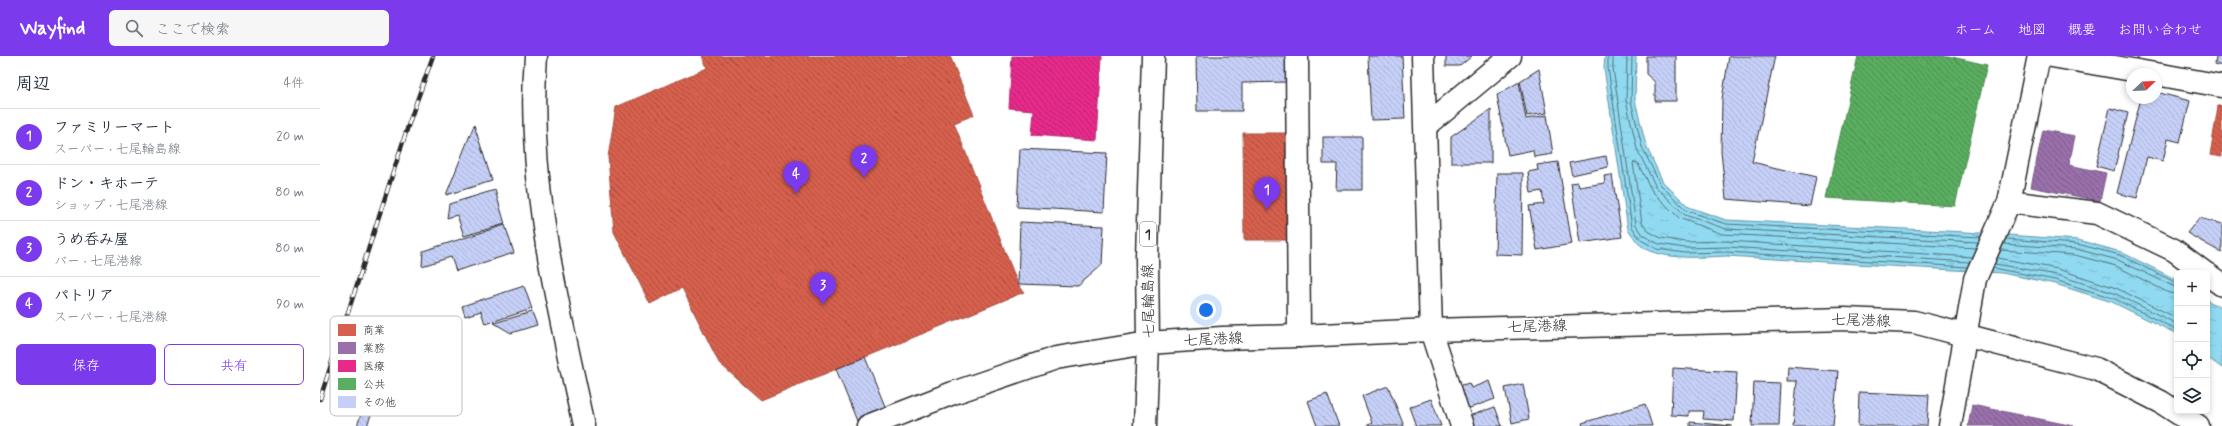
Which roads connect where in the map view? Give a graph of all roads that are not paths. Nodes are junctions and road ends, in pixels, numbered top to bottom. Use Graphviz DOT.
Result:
graph roads {
  1 [pos="536,56"];
  2 [pos="1153,56"];
  3 [pos="1297,56"];
  4 [pos="1423,56"];
  5 [pos="1510,56"];
  6 [pos="2039,56"];
  7 [pos="2052,56"];
  8 [pos="2126,69"];
  9 [pos="2162,75"];
  10 [pos="2222,86"];
  11 [pos="1426,126"];
  12 [pos="2008,202"];
  13 [pos="2201,270"];
  14 [pos="2210,277"];
  15 [pos="2222,285"];
  16 [pos="1431,330"];
  17 [pos="1965,335"];
  18 [pos="1299,336"];
  19 [pos="1148,343"];
  20 [pos="584,426"];
  21 [pos="868,426"];
  22 [pos="1145,426"];
  23 [pos="1462,426"];
  24 [pos="1950,426"];
  25 [pos="2198,426"];
  1 -- 20 [label="street"];
  2 -- 19 [label="street, 七尾輪島線 / 1"];
  3 -- 18 [label="street"];
  4 -- 11 [label="street"];
  5 -- 11 [label="street"];
  6 -- 12 [label="street"];
  7 -- 8 [label="street"];
  9 -- 10 [label="street"];
  11 -- 16 [label="street"];
  12 -- 13 [label="street"];
  12 -- 17 [label="street"];
  14 -- 15 [label="street"];
  16 -- 17 [label="street, 七尾港線"];
  16 -- 18 [label="street, 七尾港線"];
  16 -- 23 [label="street"];
  17 -- 24 [label="street"];
  17 -- 25 [label="street, 七尾港線"];
  18 -- 19 [label="street, 七尾港線"];
  19 -- 21 [label="street, 七尾港線"];
  19 -- 22 [label="street, 七尾輪島線 / 1"];
}
